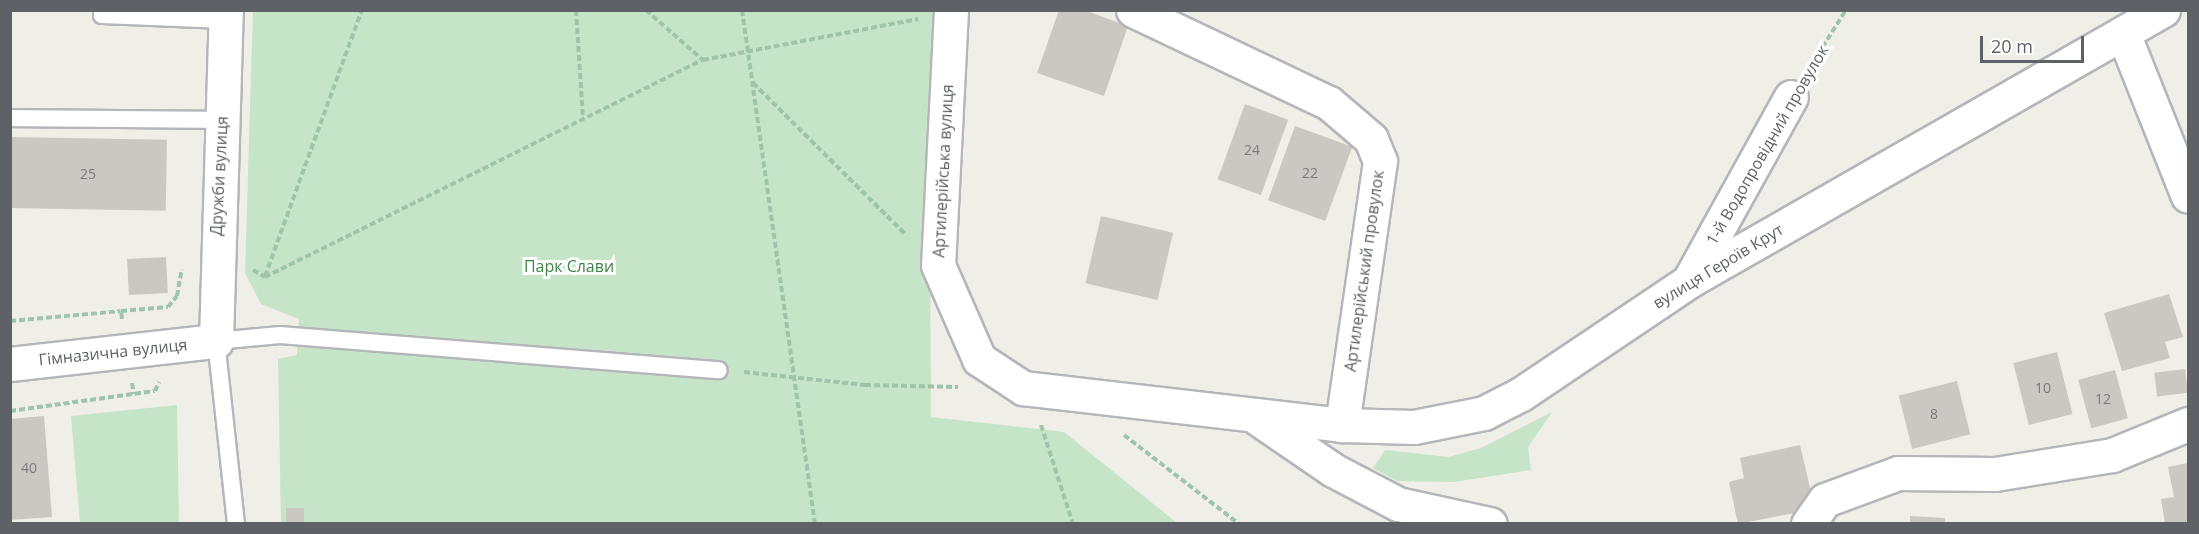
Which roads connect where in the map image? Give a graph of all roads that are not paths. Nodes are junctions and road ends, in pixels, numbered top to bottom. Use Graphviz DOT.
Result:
graph roads {
  1 [pos="102,10"];
  2 [pos="1133,10"];
  3 [pos="2163,10"];
  4 [pos="951,12"];
  5 [pos="225,15"];
  6 [pos="2123,33"];
  7 [pos="1791,98"];
  8 [pos="10,118"];
  9 [pos="222,120"];
  10 [pos="2188,196"];
  11 [pos="1689,281"];
  12 [pos="216,341"];
  13 [pos="10,364"];
  14 [pos="719,370"];
  15 [pos="1023,388"];
  16 [pos="1251,414"];
  17 [pos="2188,424"];
  18 [pos="1342,425"];
  19 [pos="237,524"];
  20 [pos="1490,524"];
  21 [pos="1808,524"];
  1 -- 5 [label="lane"];
  2 -- 18 [label="street, Артилерійський провулок"];
  3 -- 6 [label="street, вулиця Героїв Крут"];
  4 -- 15 [label="street, Артилерійська вулиця"];
  5 -- 9 [label="street, Дружби вулиця"];
  6 -- 10 [label="street"];
  6 -- 11 [label="street, вулиця Героїв Крут"];
  7 -- 11 [label="street, 1-й Водопровідний провулок"];
  8 -- 9 [label="lane"];
  9 -- 12 [label="street, Дружби вулиця"];
  11 -- 18 [label="street, вулиця Героїв Крут"];
  12 -- 13 [label="street, Гімназична вулиця"];
  12 -- 14 [label="lane"];
  12 -- 19 [label="lane"];
  15 -- 16 [label="street, вулиця Героїв Крут"];
  16 -- 18 [label="street, вулиця Героїв Крут"];
  16 -- 20 [label="street"];
  17 -- 21 [label="street"];
}
